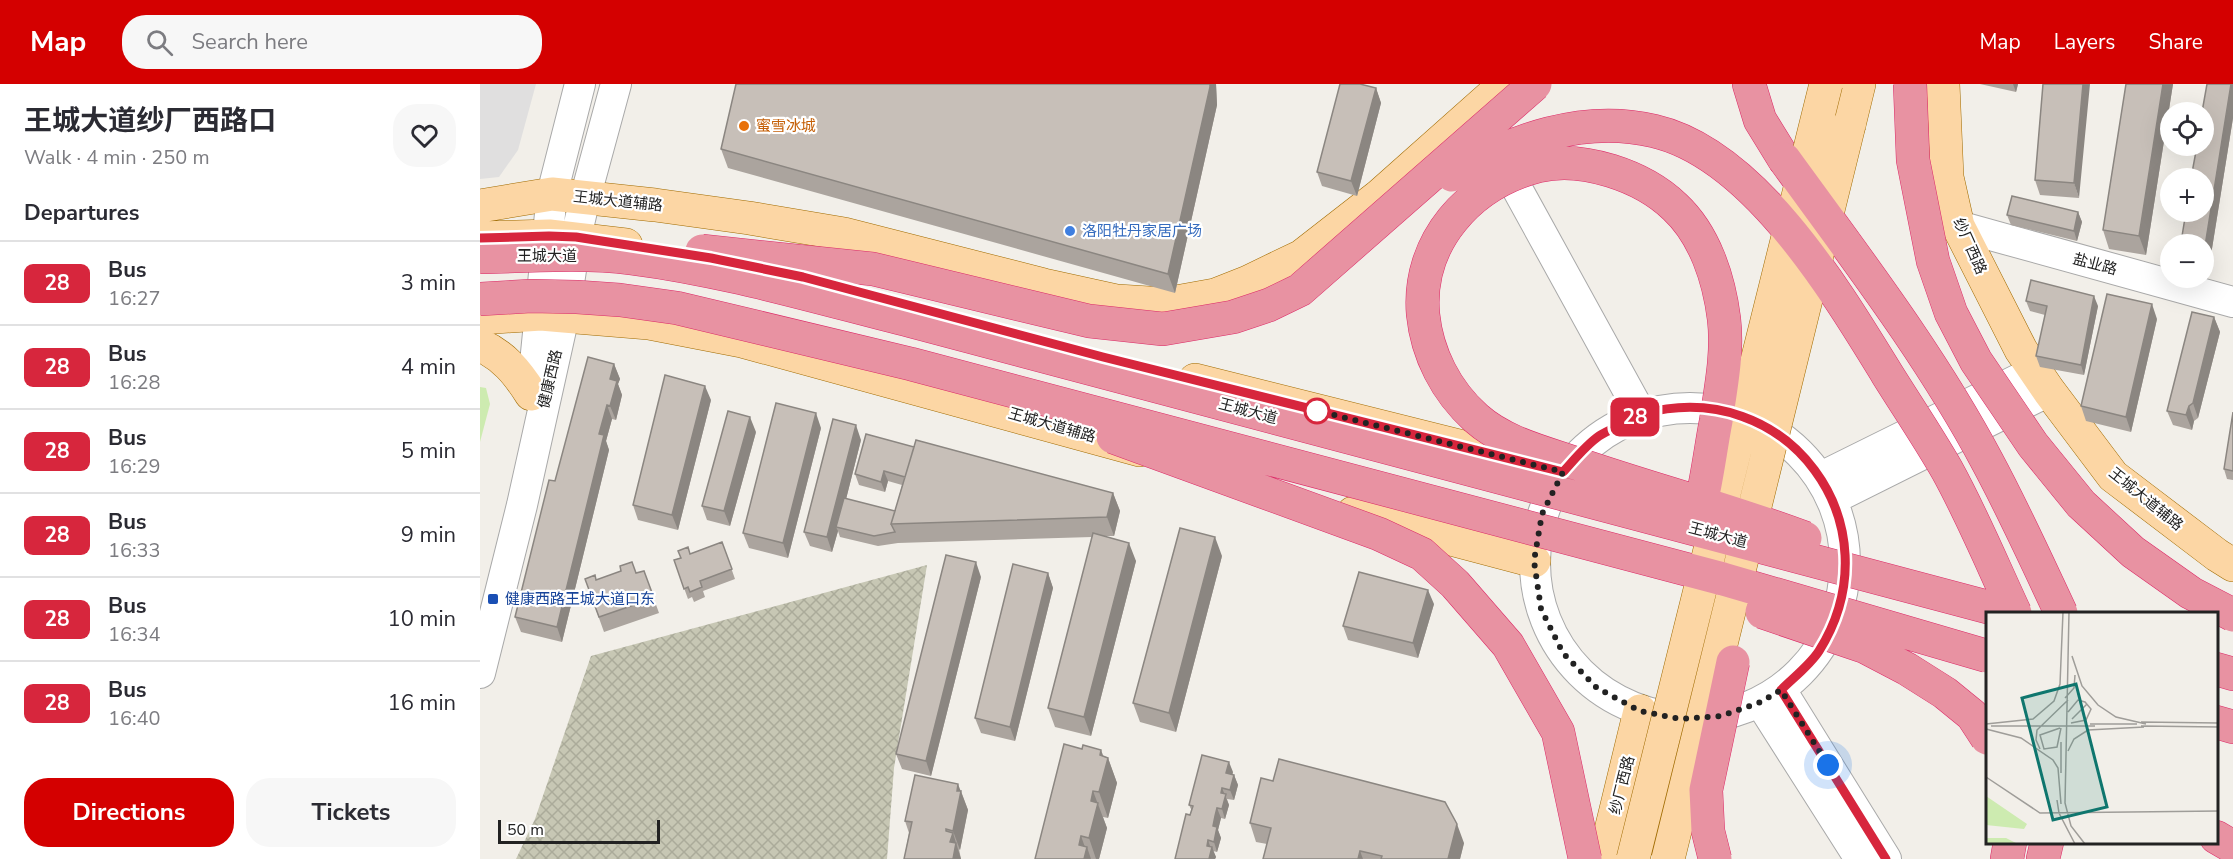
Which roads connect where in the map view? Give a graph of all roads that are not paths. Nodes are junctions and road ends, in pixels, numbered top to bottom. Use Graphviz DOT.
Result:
graph roads {
  1 [pos="580,84"];
  2 [pos="616,84"];
  3 [pos="1505,84"];
  4 [pos="1535,84"];
  5 [pos="1749,84"];
  6 [pos="1826,84"];
  7 [pos="1860,84"];
  8 [pos="1910,84"];
  9 [pos="1943,84"];
  10 [pos="1475,111"];
  11 [pos="552,194"];
  12 [pos="585,198"];
  13 [pos="480,206"];
  14 [pos="1958,226"];
  15 [pos="562,236"];
  16 [pos="480,238"];
  17 [pos="480,244"];
  18 [pos="480,256"];
  19 [pos="1300,290"];
  20 [pos="480,299"];
  21 [pos="2233,302"];
  22 [pos="553,315"];
  23 [pos="1802,317"];
  24 [pos="480,318"];
  25 [pos="487,351"];
  26 [pos="911,364"];
  27 [pos="2042,381"];
  28 [pos="531,394"];
  29 [pos="1641,414"];
  30 [pos="1563,472"];
  31 [pos="1827,488"];
  32 [pos="1702,499"];
  33 [pos="1534,561"];
  34 [pos="2233,565"];
  35 [pos="1955,598"];
  36 [pos="480,610"];
  37 [pos="2006,612"];
  38 [pos="2015,612"];
  39 [pos="2061,612"];
  40 [pos="2233,615"];
  41 [pos="1986,656"];
  42 [pos="1733,662"];
  43 [pos="2218,669"];
  44 [pos="480,674"];
  45 [pos="2233,674"];
  46 [pos="1771,696"];
  47 [pos="1640,711"];
  48 [pos="2218,722"];
  49 [pos="2233,727"];
  50 [pos="1986,736"];
  51 [pos="2218,838"];
  52 [pos="2010,844"];
  53 [pos="2047,844"];
  54 [pos="2233,847"];
  55 [pos="1585,859"];
  56 [pos="1604,859"];
  57 [pos="1631,859"];
  58 [pos="1668,859"];
  59 [pos="1715,859"];
  60 [pos="1860,859"];
  61 [pos="1886,859"];
  62 [pos="2007,859"];
  63 [pos="2043,859"];
  1 -- 11 [label="street, 健康西路"];
  2 -- 12 [label="street, 健康西路"];
  3 -- 10 [label="main road"];
  4 -- 19 [label="highway, bridge"];
  5 -- 39 [label="highway, bridge"];
  6 -- 57 [label="main road, bridge"];
  7 -- 23 [label="main road, bridge"];
  8 -- 40 [label="highway, bridge"];
  9 -- 14 [label="main road, 纱厂西路"];
  10 -- 12 [label="main road, 王城大道辅路"];
  10 -- 29 [label="street"];
  11 -- 12 [label="main road, 王城大道辅路"];
  11 -- 13 [label="main road, 王城大道辅路"];
  11 -- 15 [label="street, 健康西路"];
  12 -- 15 [label="street, 健康西路"];
  14 -- 21 [label="street, 盐业路"];
  14 -- 27 [label="main road, 纱厂西路"];
  15 -- 16 [label="main road"];
  15 -- 22 [label="street, 健康西路"];
  15 -- 30 [label="main road"];
  17 -- 19 [label="highway, bridge"];
  18 -- 35 [label="highway, 王城大道, bridge"];
  19 -- 38 [label="highway, bridge"];
  20 -- 26 [label="highway, bridge"];
  22 -- 24 [label="main road, 王城大道辅路"];
  22 -- 28 [label="street, 健康西路"];
  22 -- 33 [label="main road, 王城大道辅路"];
  22 -- 44 [label="street, 健康西路"];
  23 -- 42 [label="main road, bridge"];
  23 -- 58 [label="main road, bridge"];
  25 -- 28 [label="main road"];
  26 -- 41 [label="highway, bridge"];
  26 -- 50 [label="highway, bridge"];
  26 -- 55 [label="highway, bridge"];
  27 -- 31 [label="street"];
  27 -- 34 [label="main road, 王城大道辅路"];
  28 -- 36 [label="street, 健康西路"];
  29 -- 30 [label="street"];
  29 -- 31 [label="street"];
  30 -- 33 [label="street"];
  31 -- 46 [label="street"];
  32 -- 35 [label="highway, bridge"];
  32 -- 57 [label="main road, bridge"];
  33 -- 47 [label="street"];
  35 -- 37 [label="highway, 王城大道, bridge"];
  42 -- 59 [label="highway, bridge"];
  43 -- 45 [label="highway"];
  46 -- 47 [label="street"];
  46 -- 60 [label="street"];
  46 -- 61 [label="street"];
  47 -- 56 [label="main road, 纱厂西路"];
  48 -- 49 [label="highway"];
  51 -- 54 [label="highway"];
  52 -- 62 [label="highway"];
  53 -- 63 [label="highway"];
}
